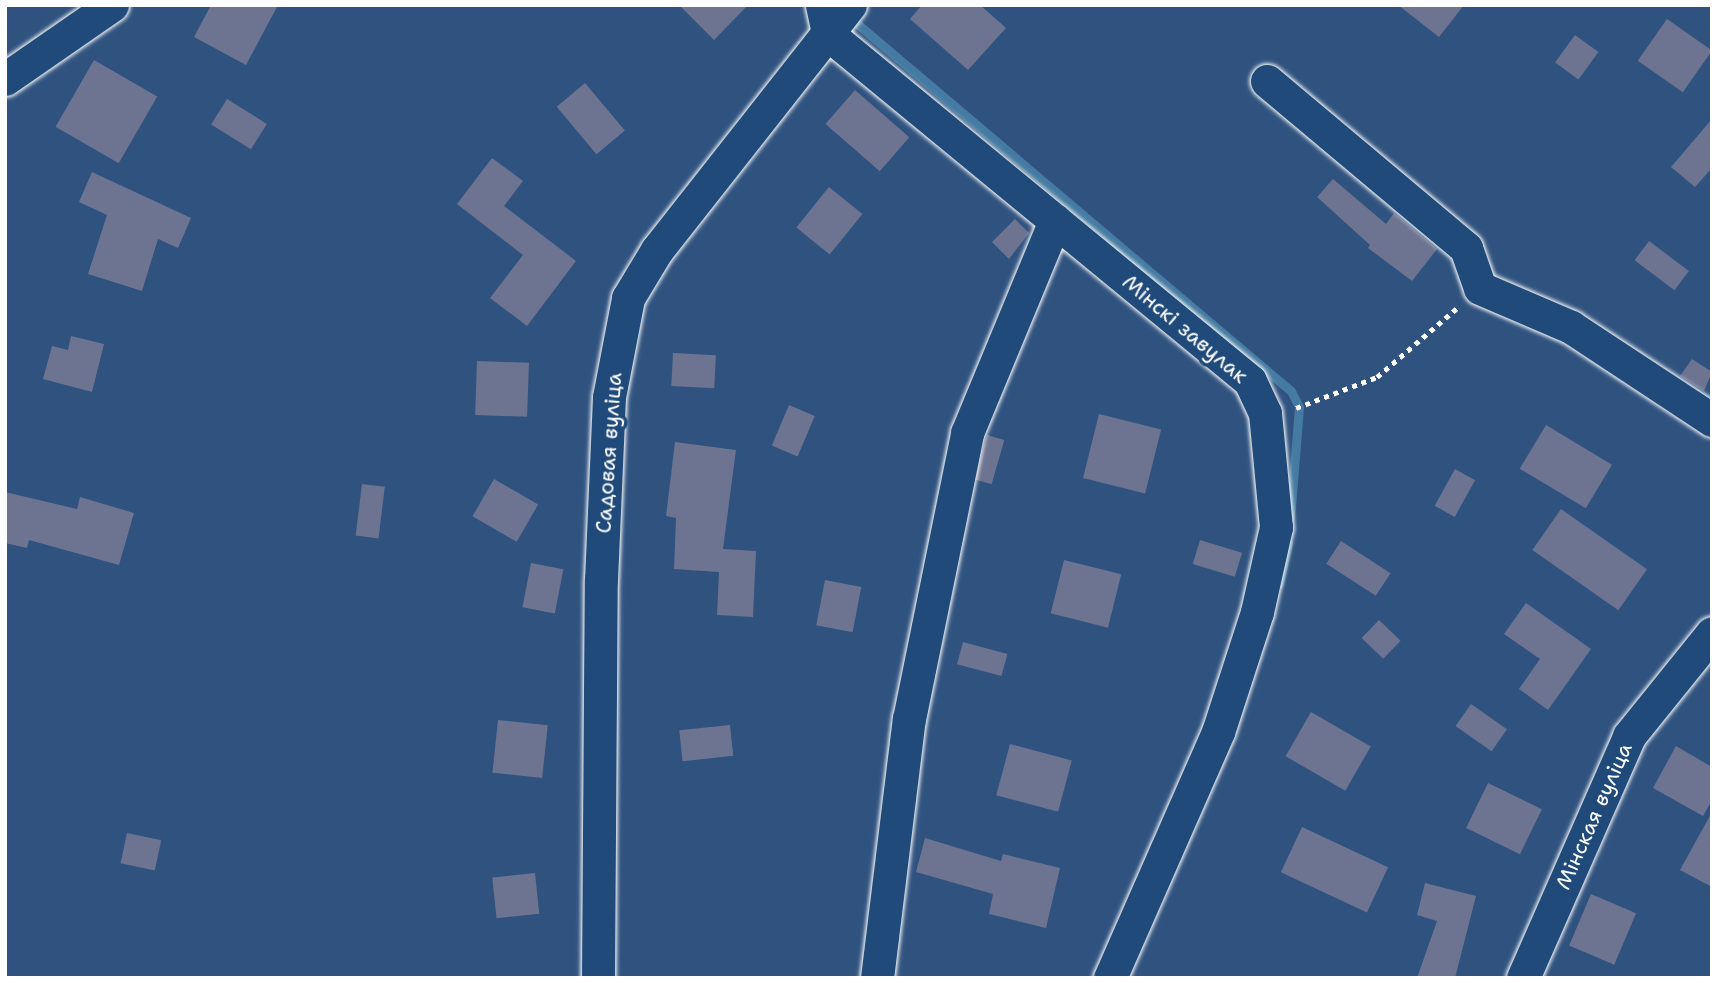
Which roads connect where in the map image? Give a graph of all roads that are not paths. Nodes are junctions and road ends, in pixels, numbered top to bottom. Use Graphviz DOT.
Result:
graph roads {
  1 [pos="111,5"];
  2 [pos="850,5"];
  3 [pos="825,20"];
  4 [pos="5,79"];
  5 [pos="1267,81"];
  6 [pos="1055,221"];
  7 [pos="1712,420"];
  8 [pos="1712,633"];
  9 [pos="598,978"];
  10 [pos="877,978"];
  11 [pos="1110,978"];
  12 [pos="1522,978"];
  1 -- 4 [label="street"];
  2 -- 3 [label="street, Садовая вуліца"];
  3 -- 6 [label="street, Мінскі завулак"];
  3 -- 9 [label="street, Садовая вуліца"];
  5 -- 7 [label="street"];
  6 -- 10 [label="street"];
  6 -- 11 [label="street, Мінскі завулак"];
  8 -- 12 [label="street, Мінская вуліца"];
}
